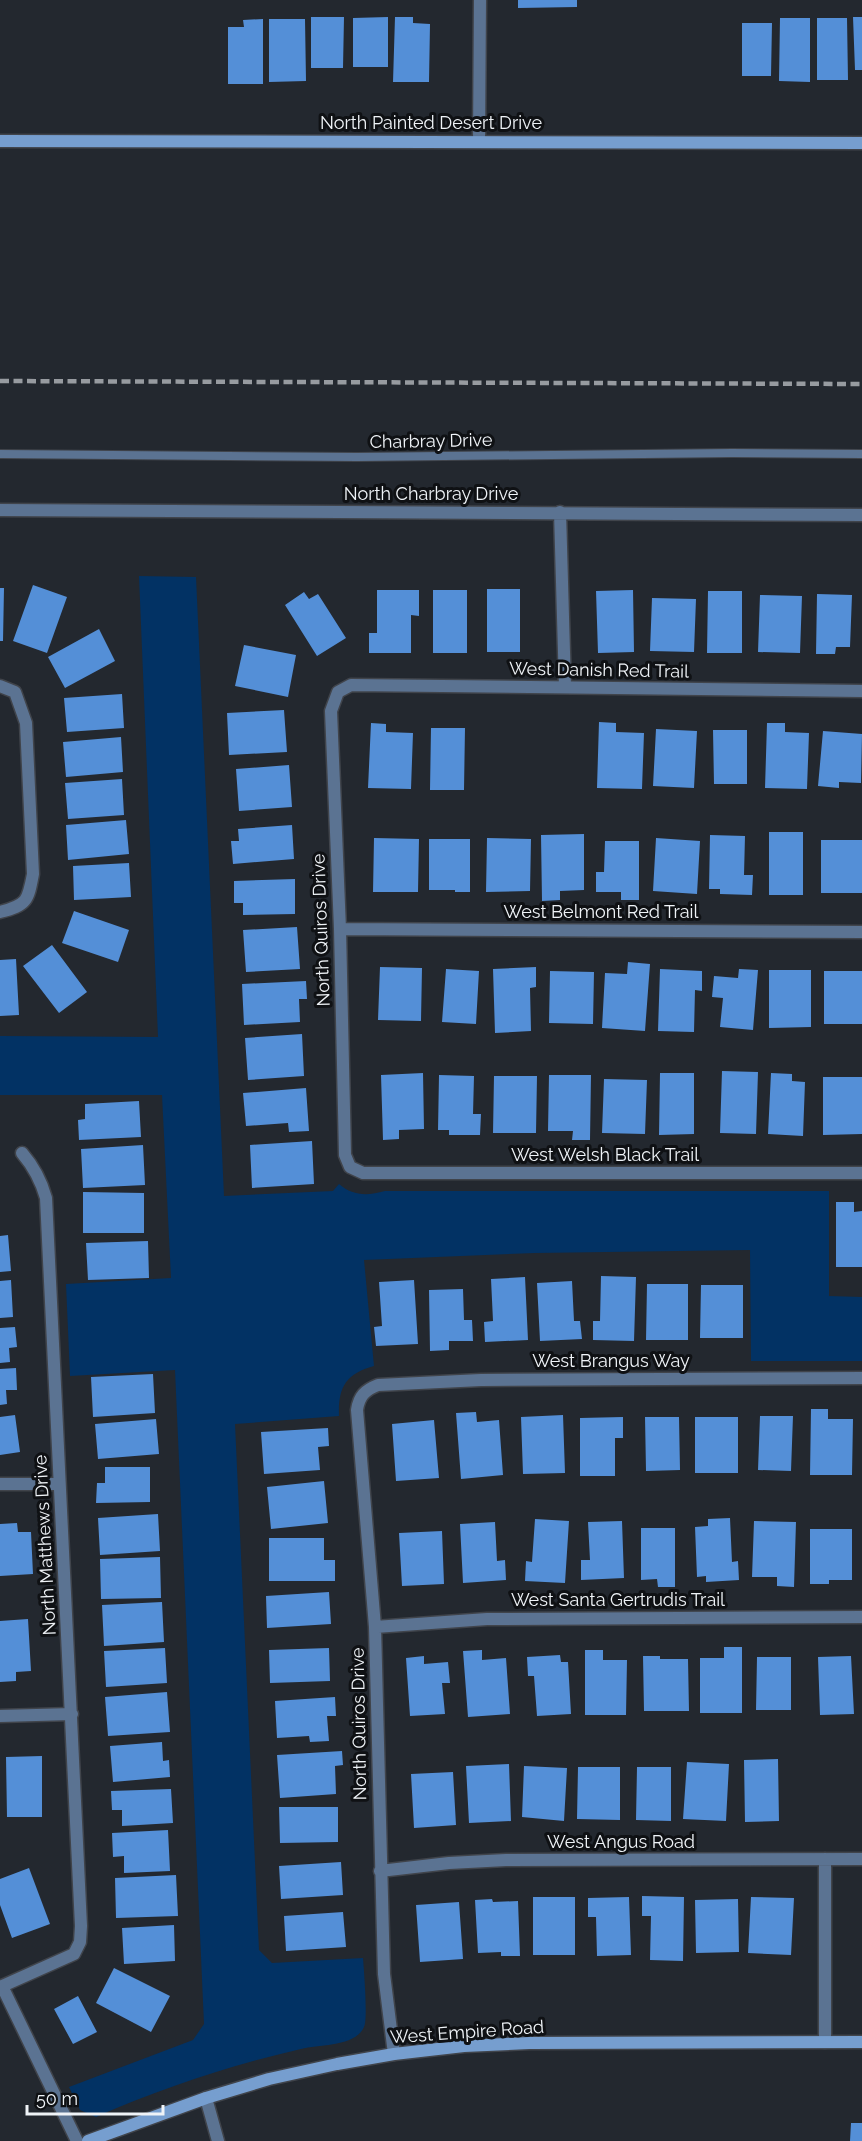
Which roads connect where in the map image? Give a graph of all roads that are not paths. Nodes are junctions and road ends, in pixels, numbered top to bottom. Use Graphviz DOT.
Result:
graph roads {
  1 [pos="480,0"];
  2 [pos="0,141"];
  3 [pos="479,141"];
  4 [pos="862,143"];
  5 [pos="0,454"];
  6 [pos="862,454"];
  7 [pos="0,510"];
  8 [pos="560,513"];
  9 [pos="862,515"];
  10 [pos="0,686"];
  11 [pos="565,687"];
  12 [pos="862,691"];
  13 [pos="338,692"];
  14 [pos="0,912"];
  15 [pos="340,929"];
  16 [pos="862,932"];
  17 [pos="22,1153"];
  18 [pos="350,1167"];
  19 [pos="862,1173"];
  20 [pos="862,1378"];
  21 [pos="362,1394"];
  22 [pos="0,1484"];
  23 [pos="59,1484"];
  24 [pos="862,1617"];
  25 [pos="375,1627"];
  26 [pos="72,1714"];
  27 [pos="0,1716"];
  28 [pos="825,1859"];
  29 [pos="862,1859"];
  30 [pos="380,1871"];
  31 [pos="1,1987"];
  32 [pos="825,2042"];
  33 [pos="862,2042"];
  34 [pos="394,2054"];
  35 [pos="206,2098"];
  36 [pos="77,2141"];
  37 [pos="88,2141"];
  38 [pos="218,2141"];
  1 -- 3 [label="street"];
  2 -- 3 [label="street, North Painted Desert Drive"];
  3 -- 4 [label="street, North Painted Desert Drive"];
  5 -- 6 [label="lane, Charbray Drive"];
  7 -- 8 [label="street, North Charbray Drive"];
  8 -- 9 [label="street, North Charbray Drive"];
  8 -- 11 [label="street"];
  10 -- 14 [label="street"];
  11 -- 12 [label="street, West Danish Red Trail"];
  11 -- 13 [label="street, West Danish Red Trail"];
  13 -- 15 [label="street, North Quiros Drive"];
  15 -- 16 [label="street, West Belmont Red Trail"];
  15 -- 18 [label="street, North Quiros Drive"];
  17 -- 23 [label="street, North Matthews Drive"];
  18 -- 19 [label="street, West Welsh Black Trail"];
  20 -- 21 [label="street, West Brangus Way"];
  21 -- 25 [label="street, North Quiros Drive"];
  22 -- 23 [label="street"];
  23 -- 26 [label="street, North Matthews Drive"];
  24 -- 25 [label="street, West Santa Gertrudis Trail"];
  25 -- 30 [label="street, North Quiros Drive"];
  26 -- 27 [label="street"];
  26 -- 31 [label="street, North Matthews Drive"];
  28 -- 29 [label="street, West Angus Road"];
  28 -- 30 [label="street, West Angus Road"];
  28 -- 32 [label="street"];
  30 -- 34 [label="street, North Quiros Drive"];
  31 -- 36 [label="street"];
  32 -- 33 [label="street, West Empire Road"];
  32 -- 34 [label="street, West Empire Road"];
  34 -- 35 [label="street, West Empire Road"];
  35 -- 37 [label="street, West Empire Road"];
  35 -- 38 [label="street"];
}
